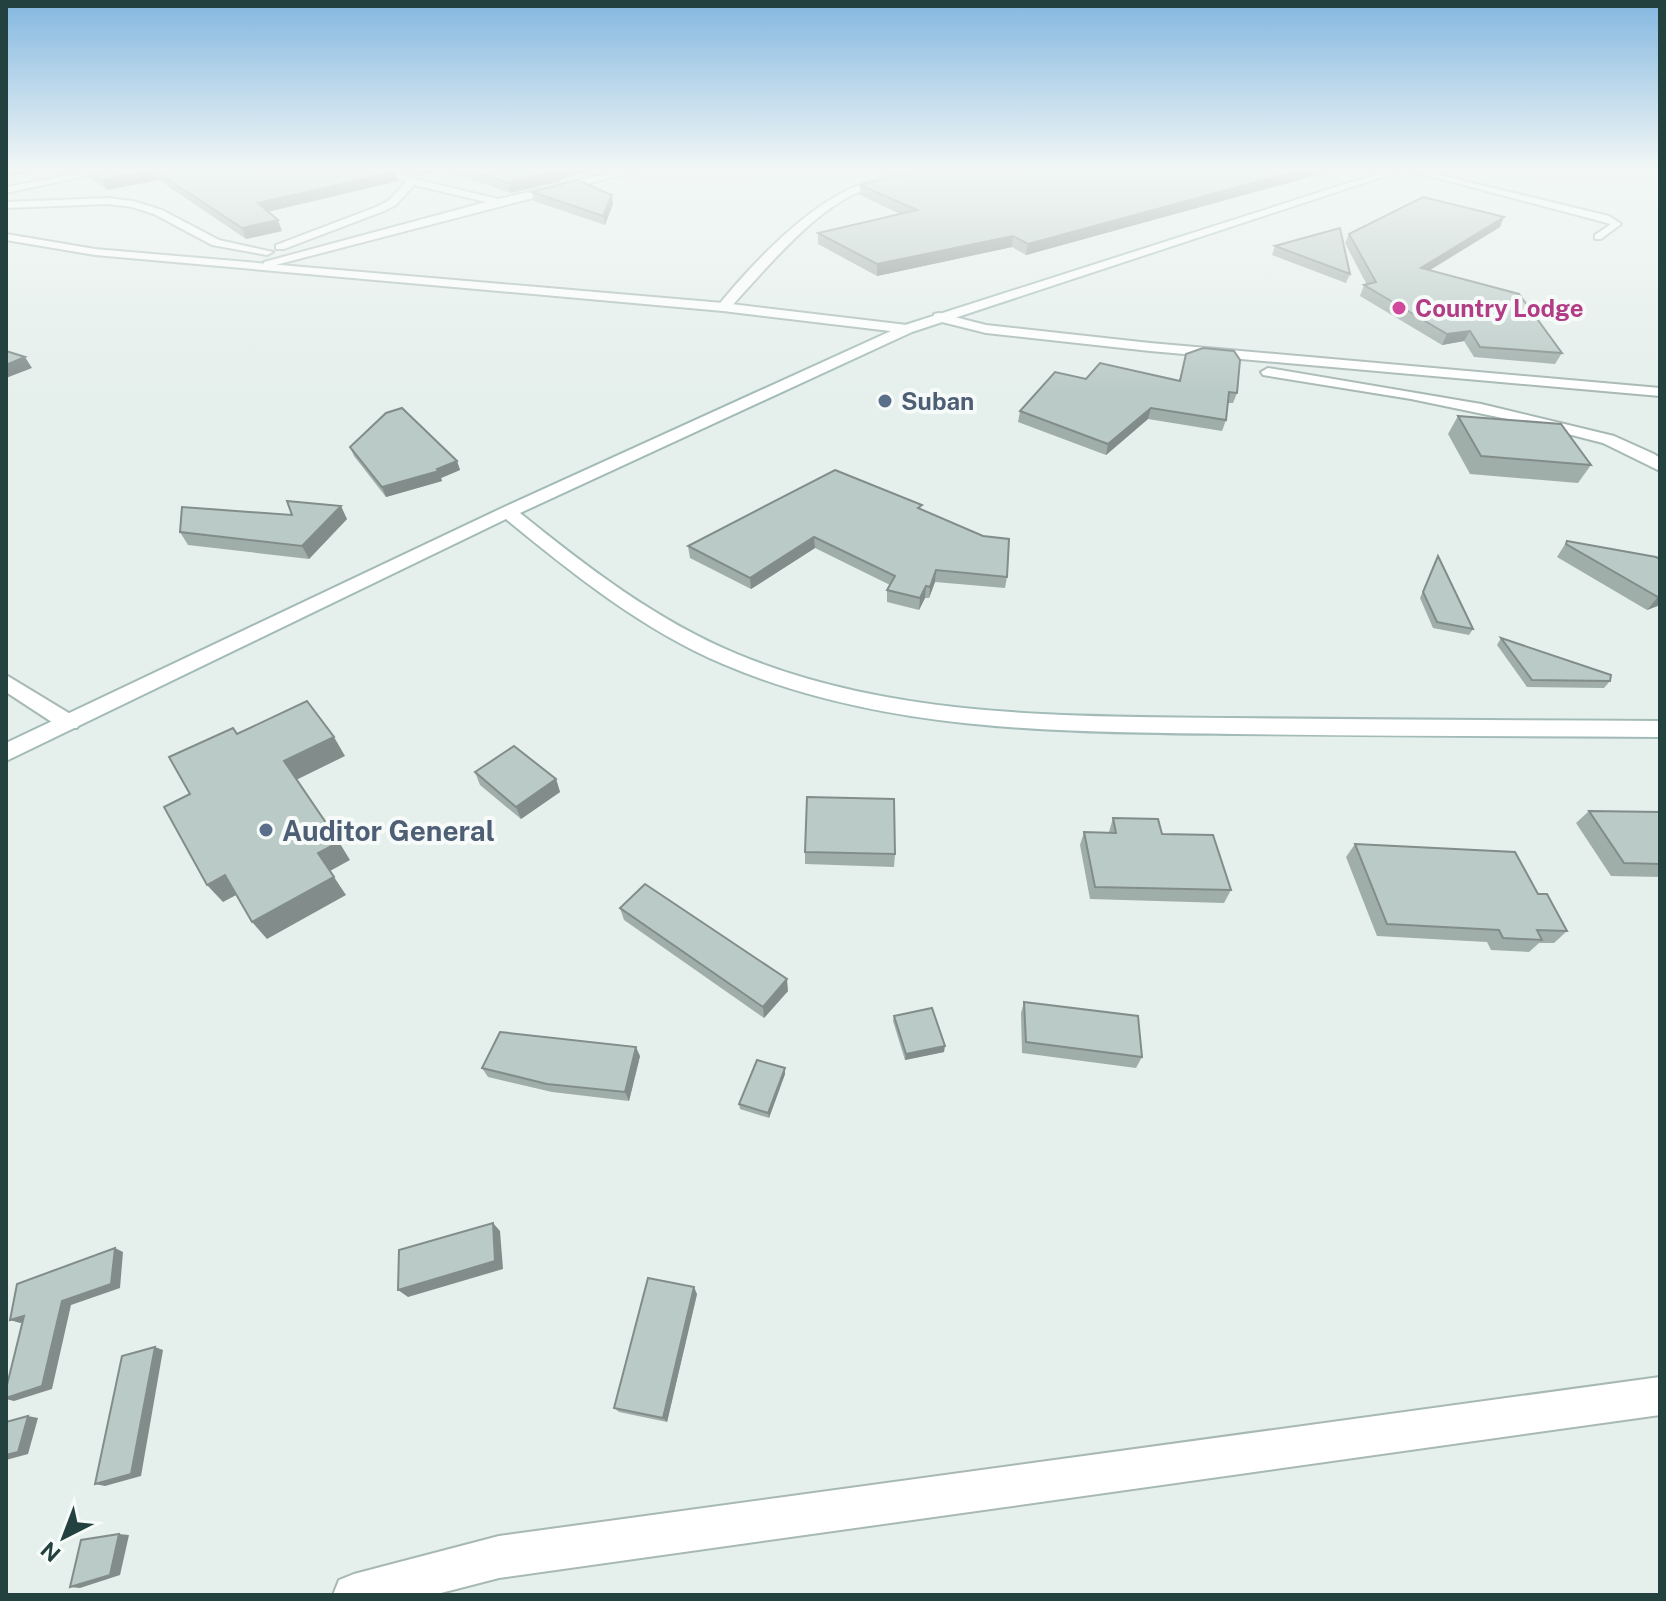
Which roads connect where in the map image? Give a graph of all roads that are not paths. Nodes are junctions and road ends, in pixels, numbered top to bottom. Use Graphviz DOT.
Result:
graph roads {
  1 [pos="52,245"];
  2 [pos="222,245"];
  3 [pos="298,245"];
  4 [pos="341,245"];
  5 [pos="783,245"];
  6 [pos="1165,245"];
  7 [pos="268,258"];
  8 [pos="723,307"];
  9 [pos="939,317"];
  10 [pos="907,329"];
  11 [pos="1081,339"];
  12 [pos="1660,395"];
  13 [pos="1660,466"];
  14 [pos="508,512"];
  15 [pos="6,682"];
  16 [pos="69,723"];
  17 [pos="1660,729"];
  18 [pos="6,753"];
  19 [pos="1660,1396"];
  20 [pos="354,1595"];
  1 -- 7 [label="street"];
  2 -- 7 [label="street"];
  3 -- 7 [label="street"];
  4 -- 7 [label="street"];
  5 -- 8 [label="street"];
  6 -- 9 [label="street"];
  7 -- 8 [label="street"];
  8 -- 10 [label="street"];
  9 -- 10 [label="street"];
  9 -- 11 [label="street"];
  10 -- 14 [label="street"];
  11 -- 12 [label="street"];
  11 -- 13 [label="street"];
  14 -- 16 [label="street"];
  14 -- 17 [label="street"];
  15 -- 16 [label="street"];
  16 -- 18 [label="street"];
  19 -- 20 [label="street"];
}
